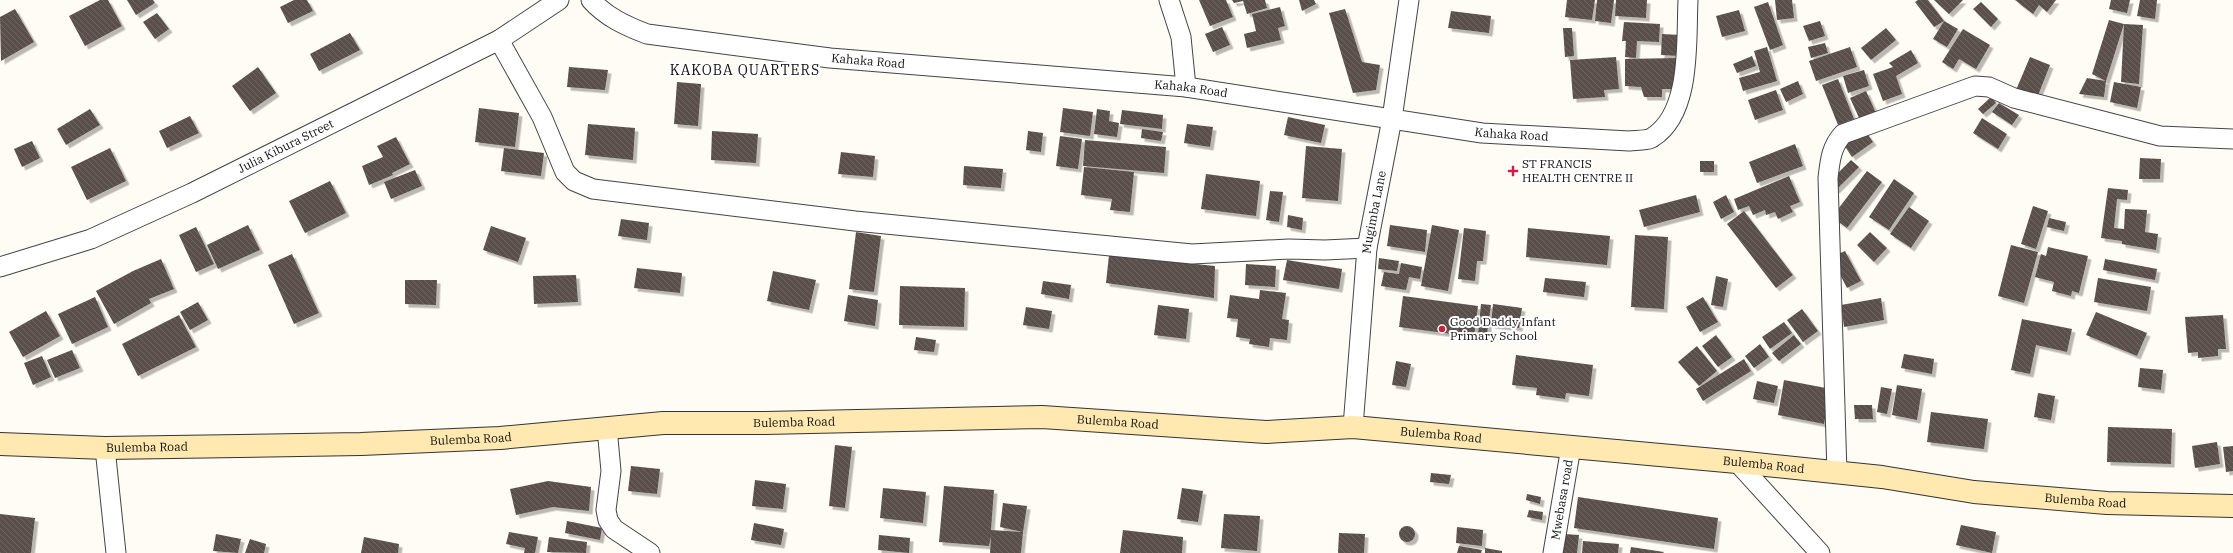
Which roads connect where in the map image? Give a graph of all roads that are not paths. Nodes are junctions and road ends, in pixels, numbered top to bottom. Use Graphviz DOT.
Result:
graph roads {
  1 [pos="558,0"];
  2 [pos="591,0"];
  3 [pos="1169,0"];
  4 [pos="1409,0"];
  5 [pos="1688,0"];
  6 [pos="499,40"];
  7 [pos="1186,87"];
  8 [pos="1392,119"];
  9 [pos="2233,139"];
  10 [pos="1367,248"];
  11 [pos="0,267"];
  12 [pos="1353,427"];
  13 [pos="607,428"];
  14 [pos="0,444"];
  15 [pos="1571,447"];
  16 [pos="105,448"];
  17 [pos="1737,462"];
  18 [pos="1837,473"];
  19 [pos="2233,506"];
  20 [pos="116,553"];
  21 [pos="650,553"];
  22 [pos="1553,553"];
  23 [pos="1820,553"];
  1 -- 6 [label="street, Julia Kibura Street"];
  2 -- 7 [label="street, Kahaka Road"];
  3 -- 7 [label="street"];
  4 -- 8 [label="street, Mugimba Lane"];
  5 -- 8 [label="street, Kahaka Road"];
  6 -- 10 [label="street"];
  6 -- 11 [label="street, Julia Kibura Street"];
  7 -- 8 [label="street, Kahaka Road"];
  8 -- 10 [label="street, Mugimba Lane"];
  9 -- 18 [label="street"];
  10 -- 12 [label="street, Mugimba Lane"];
  12 -- 13 [label="main road, Bulemba Road"];
  12 -- 15 [label="main road, Bulemba Road"];
  13 -- 16 [label="main road, Bulemba Road"];
  13 -- 21 [label="street"];
  14 -- 16 [label="main road, Bulemba Road"];
  15 -- 17 [label="main road, Bulemba Road"];
  15 -- 22 [label="street, Mwebasa road"];
  16 -- 20 [label="street"];
  17 -- 18 [label="main road, Bulemba Road"];
  17 -- 23 [label="street"];
  18 -- 19 [label="main road, Bulemba Road"];
}
